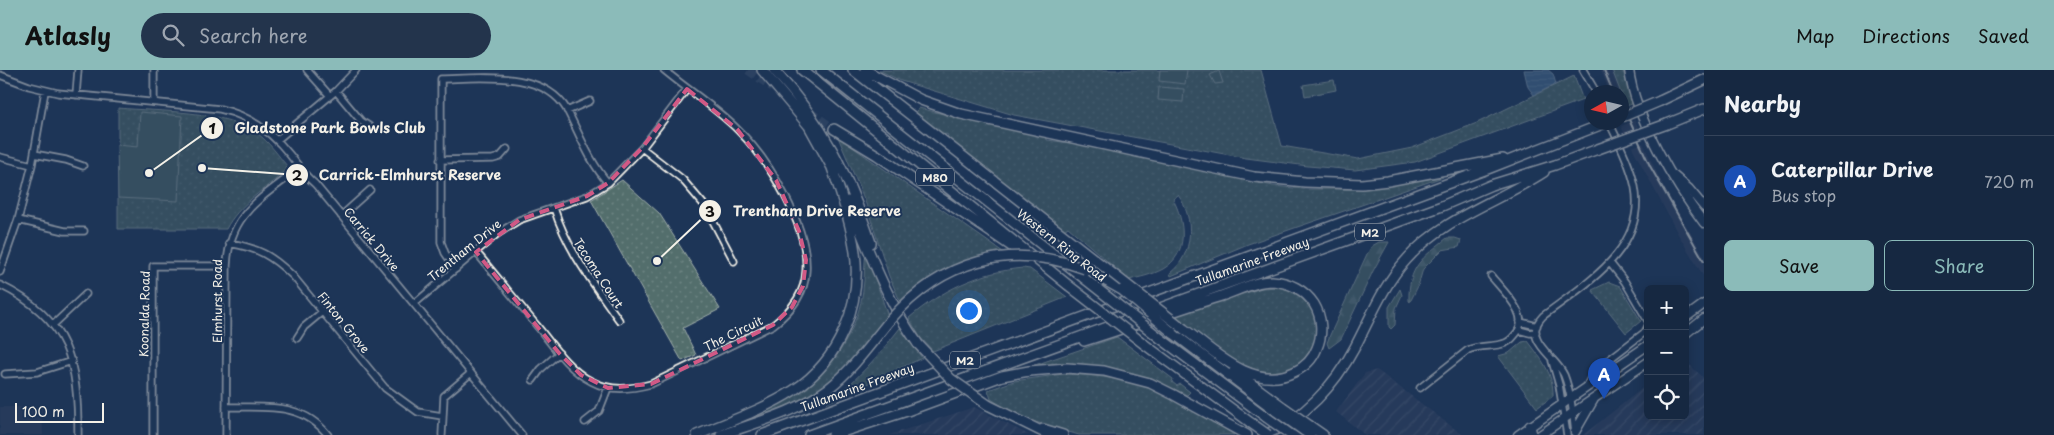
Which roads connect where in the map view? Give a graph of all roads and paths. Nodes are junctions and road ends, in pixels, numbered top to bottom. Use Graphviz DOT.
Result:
graph roads {
  1 [pos="78,70"];
  2 [pos="154,70"];
  3 [pos="307,70"];
  4 [pos="356,70"];
  5 [pos="664,70"];
  6 [pos="762,70"];
  7 [pos="774,70"];
  8 [pos="802,70"];
  9 [pos="821,70"];
  10 [pos="853,70"];
  11 [pos="865,70"];
  12 [pos="1583,70"];
  13 [pos="1629,70"];
  14 [pos="0,75"];
  15 [pos="1704,80"];
  16 [pos="1592,85"];
  17 [pos="687,89"];
  18 [pos="45,91"];
  19 [pos="336,91"];
  20 [pos="76,95"];
  21 [pos="330,96"];
  22 [pos="590,100"];
  23 [pos="154,102"];
  24 [pos="1704,109"];
  25 [pos="568,111"];
  26 [pos="1629,114"];
  27 [pos="369,126"];
  28 [pos="834,129"];
  29 [pos="1592,130"];
  30 [pos="1612,130"];
  31 [pos="277,140"];
  32 [pos="642,148"];
  33 [pos="508,149"];
  34 [pos="34,154"];
  35 [pos="1518,156"];
  36 [pos="0,157"];
  37 [pos="440,160"];
  38 [pos="32,165"];
  39 [pos="83,166"];
  40 [pos="1555,166"];
  41 [pos="300,168"];
  42 [pos="832,168"];
  43 [pos="1671,174"];
  44 [pos="608,183"];
  45 [pos="370,190"];
  46 [pos="1704,207"];
  47 [pos="554,208"];
  48 [pos="341,216"];
  49 [pos="18,220"];
  50 [pos="1704,223"];
  51 [pos="84,231"];
  52 [pos="229,243"];
  53 [pos="476,252"];
  54 [pos="734,261"];
  55 [pos="1610,263"];
  56 [pos="227,266"];
  57 [pos="456,269"];
  58 [pos="0,272"];
  59 [pos="1491,276"];
  60 [pos="0,285"];
  61 [pos="1068,285"];
  62 [pos="887,293"];
  63 [pos="86,294"];
  64 [pos="414,304"];
  65 [pos="1704,304"];
  66 [pos="322,312"];
  67 [pos="1644,314"];
  68 [pos="1689,315"];
  69 [pos="1704,319"];
  70 [pos="619,320"];
  71 [pos="1520,322"];
  72 [pos="53,325"];
  73 [pos="1184,329"];
  74 [pos="1536,329"];
  75 [pos="1519,330"];
  76 [pos="1646,330"];
  77 [pos="1689,331"];
  78 [pos="297,338"];
  79 [pos="1644,348"];
  80 [pos="559,352"];
  81 [pos="1552,360"];
  82 [pos="72,361"];
  83 [pos="1644,365"];
  84 [pos="471,373"];
  85 [pos="982,373"];
  86 [pos="4,374"];
  87 [pos="533,380"];
  88 [pos="608,388"];
  89 [pos="1420,388"];
  90 [pos="1586,388"];
  91 [pos="1570,398"];
  92 [pos="1595,398"];
  93 [pos="1561,404"];
  94 [pos="226,408"];
  95 [pos="1280,409"];
  96 [pos="1573,412"];
  97 [pos="442,416"];
  98 [pos="1012,417"];
  99 [pos="1564,419"];
  100 [pos="585,422"];
  101 [pos="1308,430"];
  102 [pos="1531,431"];
  103 [pos="1575,433"];
  104 [pos="78,435"];
  105 [pos="153,435"];
  106 [pos="226,435"];
  107 [pos="328,435"];
  108 [pos="442,435"];
  109 [pos="522,435"];
  110 [pos="698,435"];
  111 [pos="721,435"];
  112 [pos="762,435"];
  113 [pos="809,435"];
  114 [pos="832,435"];
  115 [pos="1048,435"];
  116 [pos="1063,435"];
  117 [pos="1247,435"];
  118 [pos="1264,435"];
  119 [pos="1268,435"];
  120 [pos="1291,435"];
  121 [pos="1323,435"];
  122 [pos="1518,435"];
  123 [pos="1540,435"];
  124 [pos="1566,435"];
  1 -- 20 [label="street"];
  2 -- 23 [label="street"];
  3 -- 21 [label="street"];
  4 -- 19 [label="street"];
  5 -- 17 [label="street, The Circuit"];
  6 -- 42 [label="highway"];
  7 -- 62 [label="highway"];
  8 -- 61 [label="highway, M80"];
  9 -- 120 [label="highway, Western Ring Road / M80, bridge"];
  10 -- 73 [label="highway, bridge"];
  11 -- 35 [label="highway"];
  12 -- 16 [label="street"];
  13 -- 43 [label="main road"];
  14 -- 18 [label="street, Carrick Drive"];
  15 -- 26 [label="highway, bridge"];
  17 -- 32 [label="street, Trentham Drive"];
  17 -- 88 [label="street, The Circuit"];
  18 -- 20 [label="street, Carrick Drive"];
  18 -- 34 [label="street"];
  19 -- 21 [label="street"];
  19 -- 27 [label="street"];
  20 -- 23 [label="street, Carrick Drive"];
  21 -- 31 [label="street"];
  22 -- 25 [label="street"];
  23 -- 31 [label="street, Carrick Drive"];
  24 -- 40 [label="highway, Tullamarine Freeway / M2, bridge"];
  25 -- 37 [label="street"];
  25 -- 44 [label="street"];
  28 -- 61 [label="highway"];
  29 -- 35 [label="highway, Tullamarine Freeway / M2"];
  30 -- 55 [label="street"];
  31 -- 41 [label="street, Carrick Drive"];
  32 -- 44 [label="street, Trentham Drive"];
  32 -- 54 [label="street"];
  33 -- 37 [label="street"];
  34 -- 38 [label="street"];
  34 -- 39 [label="street"];
  35 -- 112 [label="highway, Tullamarine Freeway / M2"];
  36 -- 38 [label="street"];
  37 -- 57 [label="street"];
  38 -- 49 [label="street"];
  40 -- 85 [label="highway, Tullamarine Freeway / M2"];
  40 -- 118 [label="highway"];
  41 -- 48 [label="street, Carrick Drive"];
  41 -- 52 [label="street, Elmhurst Road"];
  42 -- 62 [label="highway"];
  42 -- 110 [label="highway"];
  43 -- 46 [label="main road"];
  43 -- 50 [label="main road"];
  44 -- 47 [label="street, Trentham Drive"];
  45 -- 48 [label="street"];
  47 -- 53 [label="street, Trentham Drive"];
  47 -- 70 [label="street, Tecoma Court"];
  48 -- 64 [label="street, Carrick Drive"];
  49 -- 51 [label="street"];
  49 -- 58 [label="street"];
  52 -- 56 [label="street, Elmhurst Road"];
  52 -- 66 [label="street, Finton Grove"];
  53 -- 57 [label="street, Trentham Drive"];
  53 -- 80 [label="street, The Circuit"];
  55 -- 67 [label="street"];
  55 -- 74 [label="street"];
  56 -- 94 [label="street, Elmhurst Road"];
  56 -- 105 [label="street, Koonalda Road"];
  57 -- 64 [label="street, Trentham Drive"];
  59 -- 71 [label="street"];
  60 -- 72 [label="street"];
  61 -- 119 [label="highway, M80, bridge"];
  62 -- 98 [label="highway, bridge"];
  63 -- 72 [label="street"];
  64 -- 84 [label="street, Carrick Drive"];
  65 -- 68 [label="main road"];
  66 -- 78 [label="street"];
  66 -- 97 [label="street, Finton Grove"];
  69 -- 77 [label="main road"];
  71 -- 74 [label="street"];
  71 -- 75 [label="street"];
  72 -- 82 [label="street"];
  73 -- 85 [label="highway"];
  73 -- 95 [label="highway"];
  74 -- 75 [label="street"];
  74 -- 81 [label="street"];
  75 -- 89 [label="street"];
  76 -- 90 [label="street"];
  79 -- 90 [label="main road"];
  80 -- 87 [label="street"];
  80 -- 88 [label="street, The Circuit"];
  81 -- 91 [label="street"];
  81 -- 93 [label="street"];
  82 -- 86 [label="street"];
  82 -- 104 [label="street"];
  83 -- 92 [label="main road"];
  84 -- 97 [label="street"];
  84 -- 109 [label="street, Carrick Drive"];
  85 -- 113 [label="highway, Tullamarine Freeway / M2"];
  88 -- 100 [label="street"];
  90 -- 91 [label="main road"];
  91 -- 93 [label="main road"];
  91 -- 96 [label="street"];
  92 -- 96 [label="main road"];
  92 -- 103 [label="main road"];
  93 -- 99 [label="street"];
  93 -- 102 [label="main road"];
  94 -- 106 [label="street, Elmhurst Road"];
  94 -- 107 [label="street"];
  95 -- 101 [label="highway, bridge"];
  95 -- 111 [label="highway, bridge"];
  96 -- 99 [label="main road"];
  96 -- 103 [label="street"];
  97 -- 108 [label="street"];
  98 -- 115 [label="highway"];
  98 -- 116 [label="highway"];
  99 -- 123 [label="main road"];
  99 -- 124 [label="street"];
  101 -- 121 [label="highway"];
  102 -- 122 [label="main road"];
  114 -- 117 [label="highway"];
}
